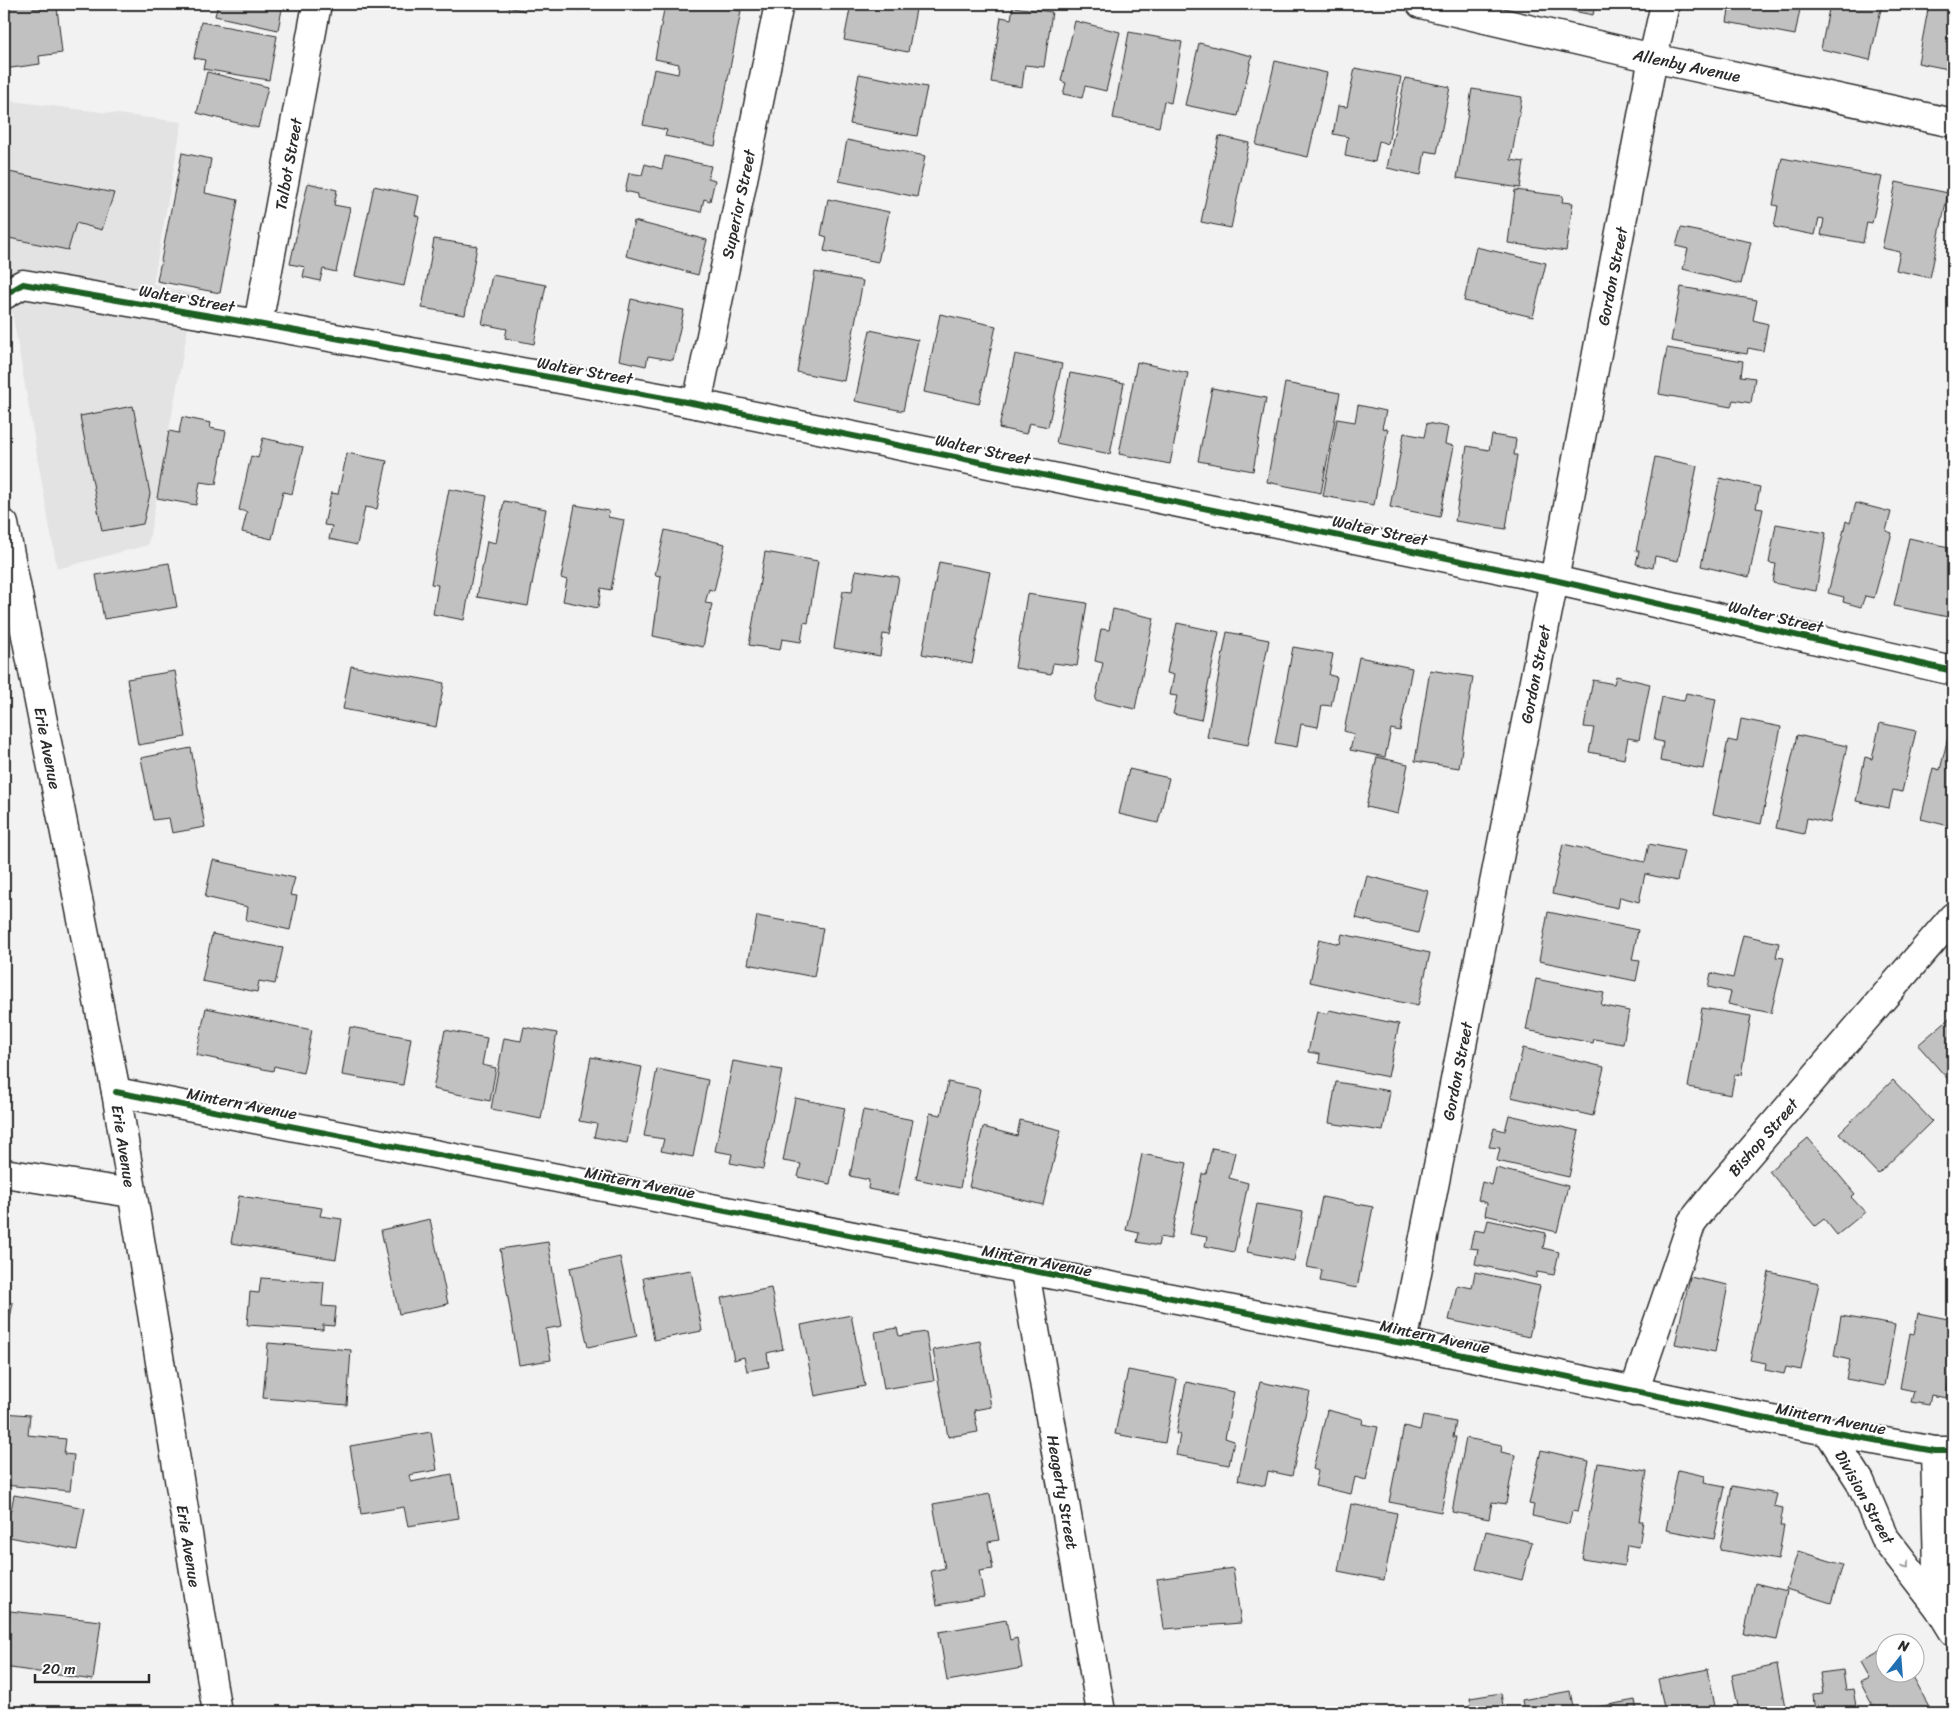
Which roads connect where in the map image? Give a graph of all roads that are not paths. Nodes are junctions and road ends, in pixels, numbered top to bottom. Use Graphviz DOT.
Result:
graph roads {
  1 [pos="317,4"];
  2 [pos="779,4"];
  3 [pos="1421,4"];
  4 [pos="1665,4"];
  5 [pos="1653,58"];
  6 [pos="1953,123"];
  7 [pos="4,294"];
  8 [pos="258,324"];
  9 [pos="697,404"];
  10 [pos="4,524"];
  11 [pos="1554,580"];
  12 [pos="1953,671"];
  13 [pos="1953,917"];
  14 [pos="116,1092"];
  15 [pos="4,1173"];
  16 [pos="131,1193"];
  17 [pos="1025,1272"];
  18 [pos="1403,1343"];
  19 [pos="1634,1392"];
  20 [pos="1829,1433"];
  21 [pos="1944,1451"];
  22 [pos="1946,1619"];
  23 [pos="217,1712"];
  24 [pos="1101,1712"];
  1 -- 8 [label="street, Talbot Street"];
  2 -- 9 [label="street, Superior Street"];
  3 -- 5 [label="street, Allenby Avenue"];
  4 -- 5 [label="street, Gordon Street"];
  5 -- 6 [label="street, Allenby Avenue"];
  5 -- 11 [label="street, Gordon Street"];
  7 -- 8 [label="street, Walter Street"];
  8 -- 9 [label="street, Walter Street"];
  9 -- 11 [label="street, Walter Street"];
  10 -- 14 [label="street, Erie Avenue"];
  11 -- 12 [label="street, Walter Street"];
  11 -- 18 [label="street, Gordon Street"];
  13 -- 19 [label="street, Bishop Street"];
  14 -- 16 [label="street, Erie Avenue"];
  14 -- 17 [label="street, Mintern Avenue"];
  15 -- 16 [label="street"];
  16 -- 23 [label="street, Erie Avenue"];
  17 -- 18 [label="street, Mintern Avenue"];
  17 -- 24 [label="street, Heagerty Street"];
  18 -- 19 [label="street, Mintern Avenue"];
  19 -- 20 [label="street, Mintern Avenue"];
  20 -- 21 [label="street, Mintern Avenue"];
  20 -- 22 [label="street, Division Street, one-way"];
  21 -- 22 [label="street, Division Street"];
}
